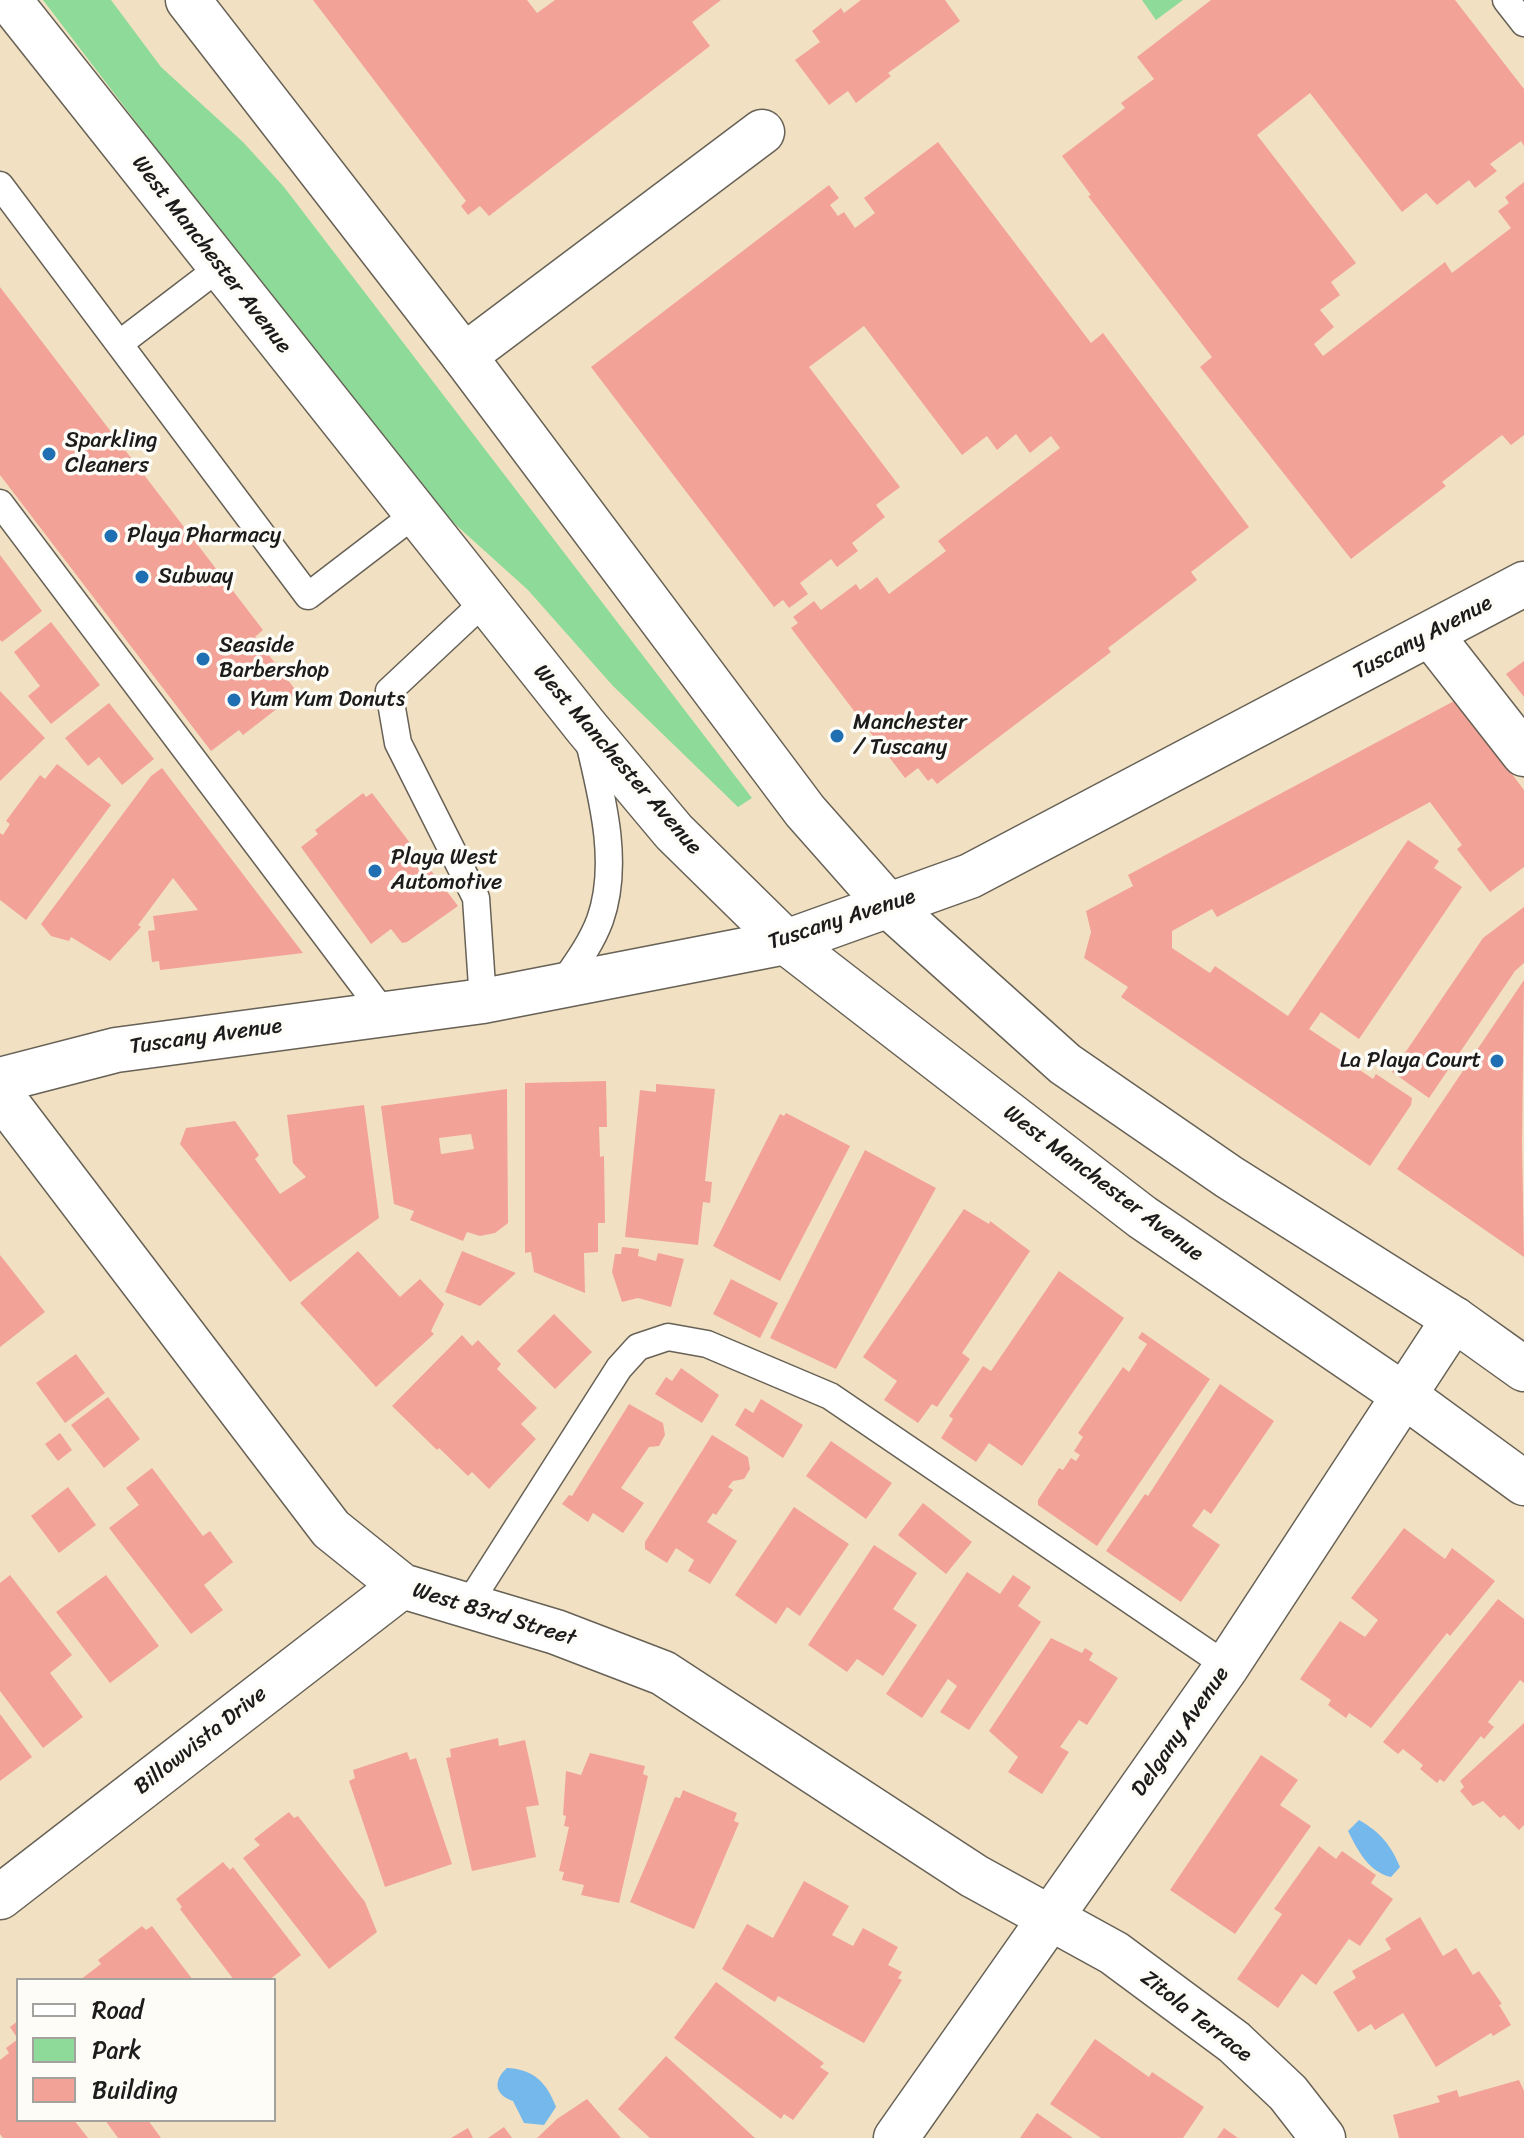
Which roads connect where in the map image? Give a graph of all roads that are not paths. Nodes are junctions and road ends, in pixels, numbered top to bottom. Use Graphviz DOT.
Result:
graph roads {
  1 [pos="9,0"];
  2 [pos="188,0"];
  3 [pos="1506,0"];
  4 [pos="1524,23"];
  5 [pos="762,132"];
  6 [pos="0,185"];
  7 [pos="220,267"];
  8 [pos="119,344"];
  9 [pos="464,356"];
  10 [pos="0,503"];
  11 [pos="415,514"];
  12 [pos="1524,584"];
  13 [pos="484,602"];
  14 [pos="1431,635"];
  15 [pos="586,727"];
  16 [pos="1524,754"];
  17 [pos="889,906"];
  18 [pos="786,942"];
  19 [pos="562,984"];
  20 [pos="483,1001"];
  21 [pos="384,1013"];
  22 [pos="0,1080"];
  23 [pos="0,1094"];
  24 [pos="1454,1319"];
  25 [pos="1524,1369"];
  26 [pos="1405,1396"];
  27 [pos="1524,1483"];
  28 [pos="402,1586"];
  29 [pos="466,1608"];
  30 [pos="1227,1666"];
  31 [pos="0,1897"];
  32 [pos="1051,1918"];
  33 [pos="896,2138"];
  34 [pos="1323,2138"];
  1 -- 7 [label="street, West Manchester Avenue"];
  2 -- 9 [label="street"];
  3 -- 4 [label="lane"];
  5 -- 9 [label="street"];
  6 -- 8 [label="lane"];
  7 -- 8 [label="lane"];
  7 -- 11 [label="street, West Manchester Avenue"];
  8 -- 11 [label="lane"];
  9 -- 17 [label="street"];
  10 -- 21 [label="lane"];
  11 -- 13 [label="street, West Manchester Avenue"];
  12 -- 14 [label="street, Tuscany Avenue"];
  13 -- 15 [label="street, West Manchester Avenue"];
  13 -- 20 [label="lane"];
  14 -- 16 [label="street"];
  14 -- 17 [label="street, Tuscany Avenue"];
  15 -- 18 [label="street, West Manchester Avenue"];
  15 -- 19 [label="lane"];
  17 -- 18 [label="street, Tuscany Avenue"];
  17 -- 24 [label="street"];
  18 -- 19 [label="street, Tuscany Avenue"];
  18 -- 26 [label="street, West Manchester Avenue"];
  19 -- 20 [label="street, Tuscany Avenue"];
  20 -- 21 [label="street, Tuscany Avenue"];
  21 -- 22 [label="street, Tuscany Avenue"];
  23 -- 28 [label="street, West 83rd Street"];
  24 -- 25 [label="street"];
  24 -- 26 [label="street, Delgany Avenue"];
  26 -- 27 [label="street, West Manchester Avenue"];
  26 -- 30 [label="street, Delgany Avenue"];
  28 -- 29 [label="street, West 83rd Street"];
  28 -- 31 [label="street, Billowvista Drive"];
  29 -- 30 [label="lane"];
  29 -- 32 [label="street, West 83rd Street"];
  30 -- 32 [label="street, Delgany Avenue"];
  32 -- 33 [label="street, Delgany Avenue"];
  32 -- 34 [label="street, Zitola Terrace"];
}
